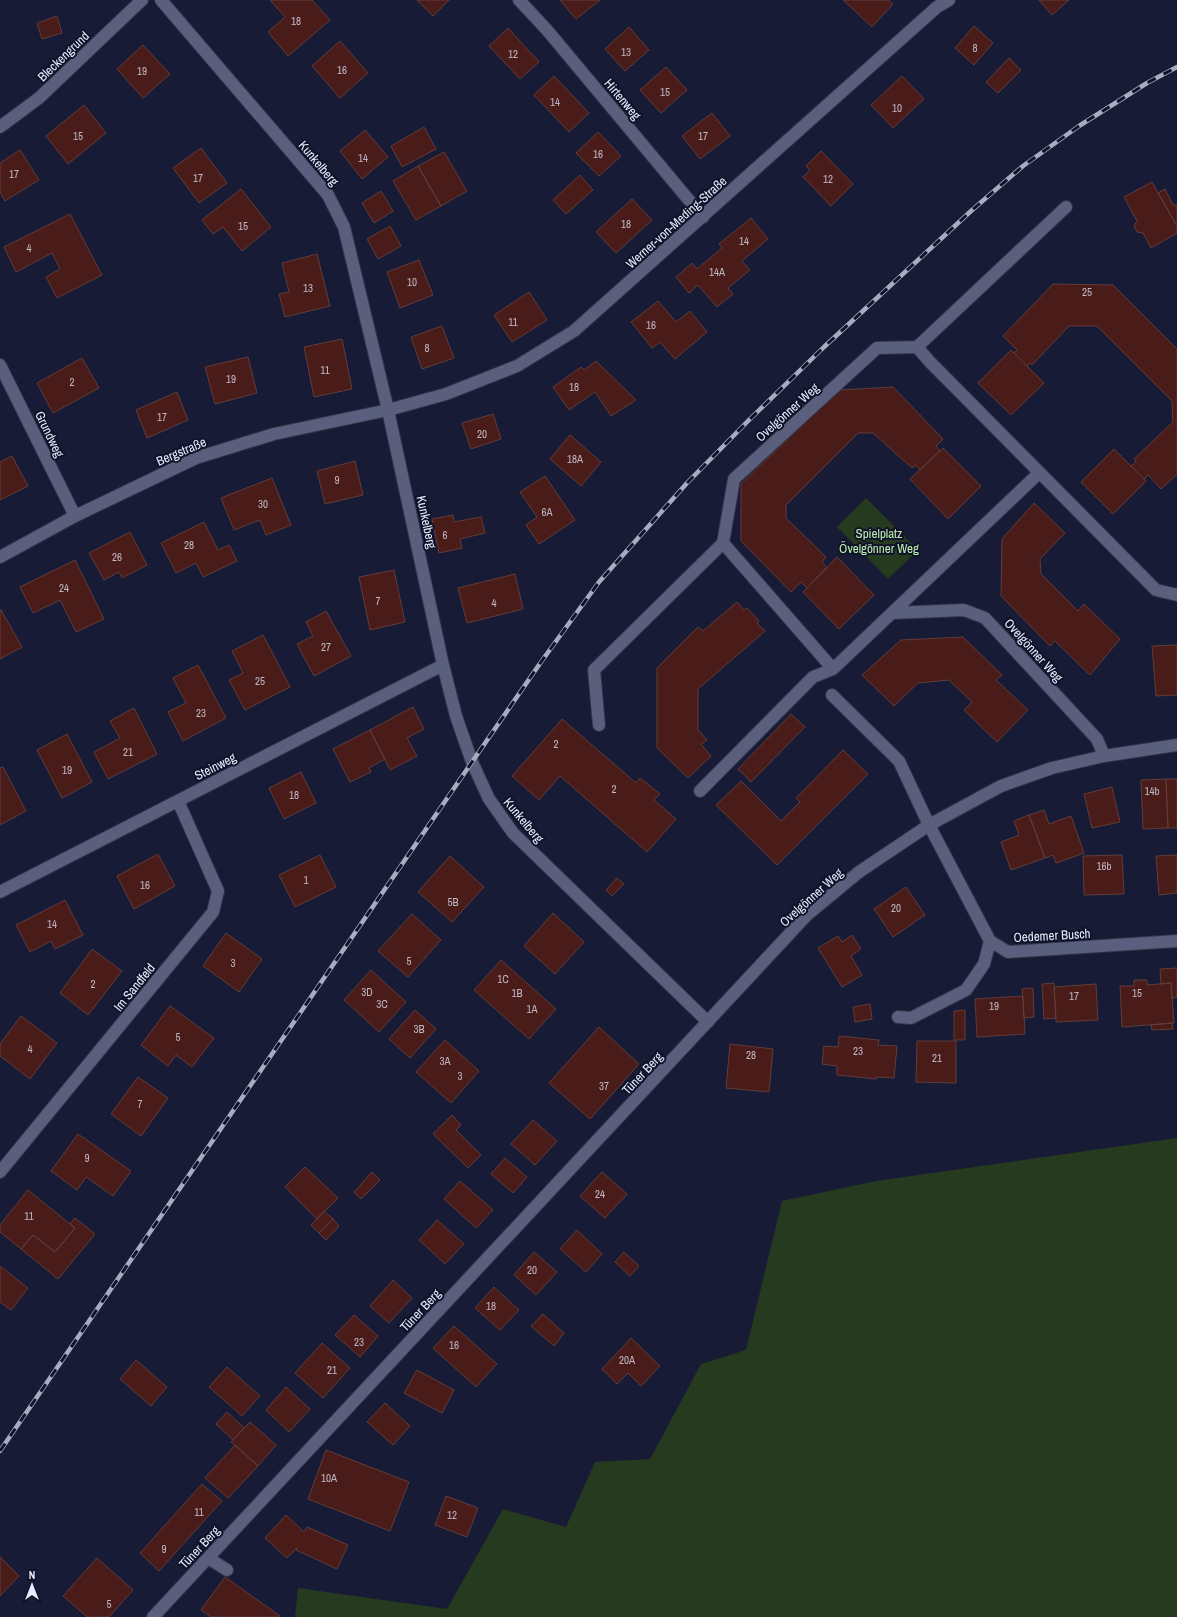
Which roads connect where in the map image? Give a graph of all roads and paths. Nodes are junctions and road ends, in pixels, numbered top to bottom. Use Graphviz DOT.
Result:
graph roads {
  1 [pos="142,0"];
  2 [pos="161,0"];
  3 [pos="519,0"];
  4 [pos="949,0"];
  5 [pos="934,4"];
  6 [pos="0,127"];
  7 [pos="1066,207"];
  8 [pos="703,217"];
  9 [pos="917,346"];
  10 [pos="0,365"];
  11 [pos="388,410"];
  12 [pos="1039,473"];
  13 [pos="75,516"];
  14 [pos="723,543"];
  15 [pos="0,557"];
  16 [pos="1177,595"];
  17 [pos="892,613"];
  18 [pos="443,665"];
  19 [pos="833,669"];
  20 [pos="832,695"];
  21 [pos="599,725"];
  22 [pos="1177,745"];
  23 [pos="1104,756"];
  24 [pos="700,791"];
  25 [pos="178,801"];
  26 [pos="929,825"];
  27 [pos="0,892"];
  28 [pos="990,941"];
  29 [pos="1177,941"];
  30 [pos="898,1017"];
  31 [pos="708,1022"];
  32 [pos="0,1172"];
  33 [pos="208,1558"];
  34 [pos="227,1570"];
  35 [pos="153,1617"];
  1 -- 6 [label="street, Bleckengrund"];
  2 -- 11 [label="street, Kunkelberg"];
  3 -- 8 [label="street, Hirtenweg"];
  4 -- 5 [label="street, Werner-von-Meding-Straße"];
  5 -- 8 [label="street, Werner-von-Meding-Straße"];
  7 -- 9 [label="street"];
  8 -- 11 [label="street, Werner-von-Meding-Straße"];
  9 -- 12 [label="street"];
  9 -- 14 [label="street, Ovelgönner Weg"];
  10 -- 13 [label="street, Grundweg"];
  11 -- 13 [label="street, Bergstraße"];
  11 -- 18 [label="street, Kunkelberg"];
  12 -- 16 [label="street"];
  12 -- 17 [label="street"];
  13 -- 15 [label="street, Bergstraße"];
  14 -- 19 [label="street"];
  14 -- 21 [label="street"];
  17 -- 19 [label="street"];
  17 -- 23 [label="street, Ovelgönner Weg"];
  18 -- 25 [label="street, Steinweg"];
  18 -- 31 [label="street, Kunkelberg"];
  19 -- 24 [label="street"];
  20 -- 26 [label="street"];
  22 -- 23 [label="street, Ovelgönner Weg"];
  23 -- 26 [label="street, Ovelgönner Weg"];
  25 -- 27 [label="street, Steinweg"];
  25 -- 32 [label="street, Im Sandfeld"];
  26 -- 28 [label="street"];
  26 -- 31 [label="street, Ovelgönner Weg"];
  28 -- 29 [label="street, Oedemer Busch"];
  28 -- 30 [label="street"];
  31 -- 33 [label="street, Tüner Berg"];
  33 -- 34 [label="street"];
  33 -- 35 [label="street, Tüner Berg"];
}
